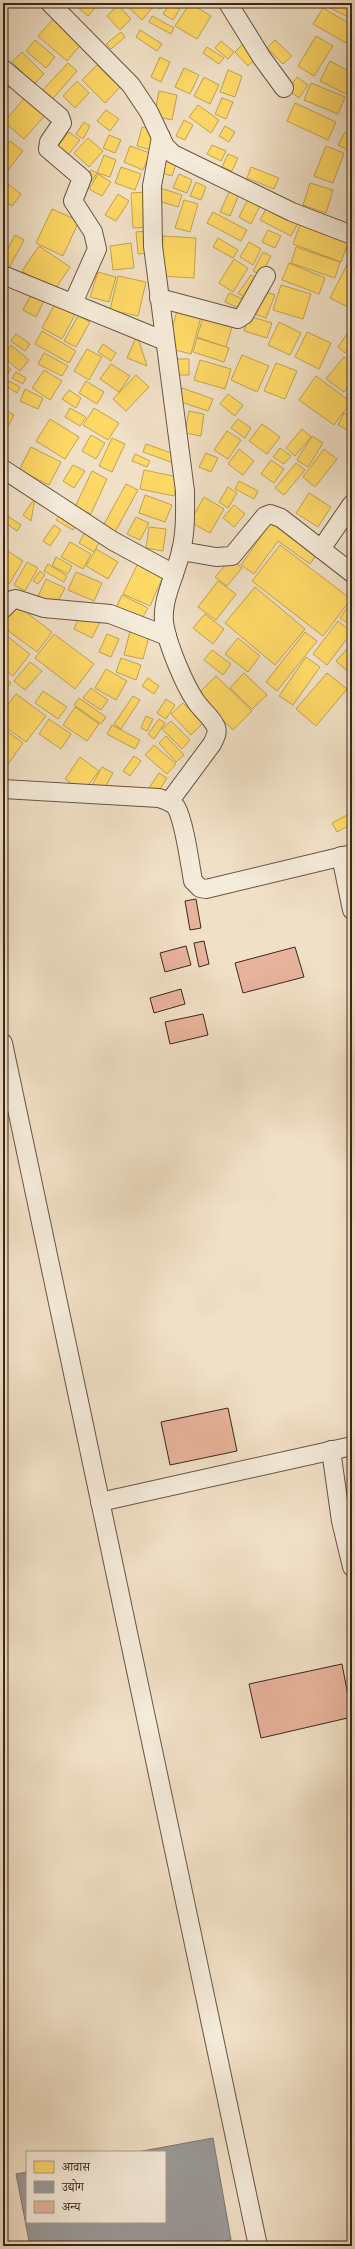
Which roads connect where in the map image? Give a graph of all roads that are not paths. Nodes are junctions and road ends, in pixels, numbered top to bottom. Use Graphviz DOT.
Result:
graph roads {
  1 [pos="50,3"];
  2 [pos="228,3"];
  3 [pos="3,69"];
  4 [pos="284,88"];
  5 [pos="161,137"];
  6 [pos="352,235"];
  7 [pos="3,275"];
  8 [pos="266,276"];
  9 [pos="159,298"];
  10 [pos="73,303"];
  11 [pos="165,341"];
  12 [pos="3,469"];
  13 [pos="352,504"];
  14 [pos="321,549"];
  15 [pos="181,551"];
  16 [pos="352,573"];
  17 [pos="174,574"];
  18 [pos="3,609"];
  19 [pos="167,636"];
  20 [pos="3,790"];
  21 [pos="169,802"];
  22 [pos="346,855"];
  23 [pos="352,910"];
  24 [pos="3,1043"];
  25 [pos="352,1446"];
  26 [pos="331,1450"];
  27 [pos="100,1502"];
  28 [pos="352,1567"];
  29 [pos="258,2246"];
  1 -- 5 [label="street"];
  2 -- 4 [label="street"];
  3 -- 10 [label="street"];
  5 -- 6 [label="street"];
  5 -- 9 [label="street"];
  7 -- 10 [label="street"];
  8 -- 9 [label="street"];
  9 -- 11 [label="street"];
  10 -- 11 [label="street"];
  11 -- 15 [label="street"];
  12 -- 17 [label="street"];
  13 -- 14 [label="street"];
  14 -- 15 [label="street"];
  14 -- 16 [label="street"];
  15 -- 17 [label="street"];
  17 -- 19 [label="street"];
  18 -- 19 [label="street"];
  19 -- 21 [label="street"];
  20 -- 21 [label="street"];
  21 -- 22 [label="street"];
  22 -- 23 [label="street"];
  24 -- 27 [label="street"];
  25 -- 26 [label="street"];
  26 -- 27 [label="street"];
  26 -- 28 [label="street"];
  27 -- 29 [label="street"];
}
